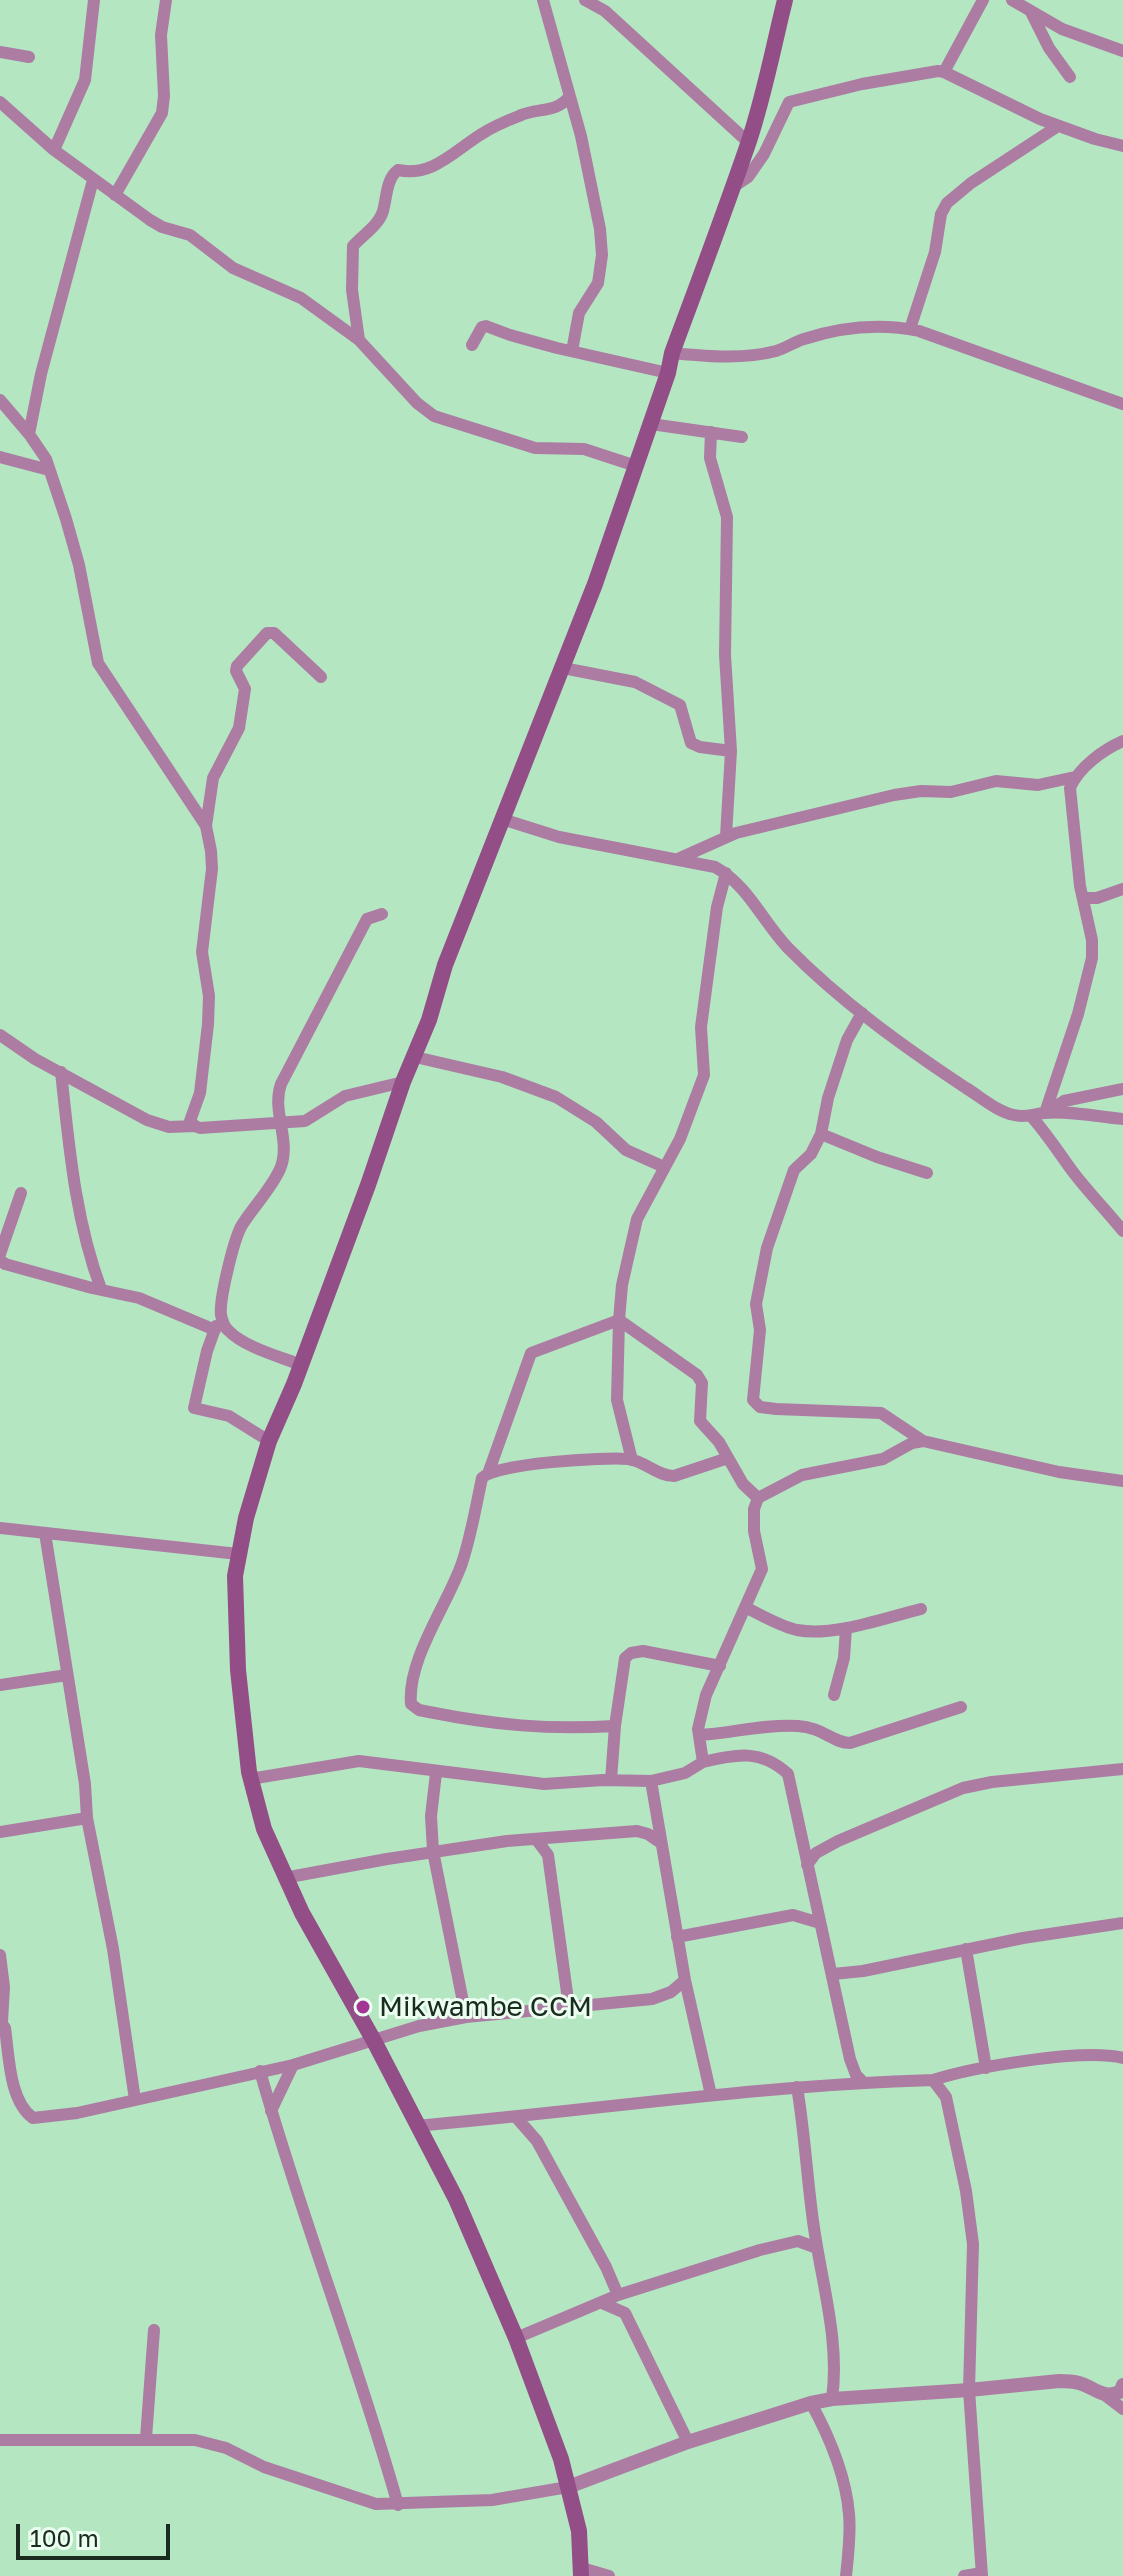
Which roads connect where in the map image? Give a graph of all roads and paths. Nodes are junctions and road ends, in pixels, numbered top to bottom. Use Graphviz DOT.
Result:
graph roads {
  1 [pos="94,0"];
  2 [pos="166,0"];
  3 [pos="543,0"];
  4 [pos="585,0"];
  5 [pos="785,0"];
  6 [pos="983,0"];
  7 [pos="1012,0"];
  8 [pos="1031,12"];
  9 [pos="1123,51"];
  10 [pos="0,52"];
  11 [pos="29,57"];
  12 [pos="944,72"];
  13 [pos="1070,77"];
  14 [pos="569,97"];
  15 [pos="0,102"];
  16 [pos="1058,126"];
  17 [pos="748,142"];
  18 [pos="1123,146"];
  19 [pos="54,150"];
  20 [pos="93,180"];
  21 [pos="730,189"];
  22 [pos="115,195"];
  23 [pos="910,329"];
  24 [pos="359,340"];
  25 [pos="472,345"];
  26 [pos="572,351"];
  27 [pos="672,353"];
  28 [pos="668,373"];
  29 [pos="0,400"];
  30 [pos="1123,404"];
  31 [pos="651,424"];
  32 [pos="711,432"];
  33 [pos="29,434"];
  34 [pos="742,437"];
  35 [pos="0,457"];
  36 [pos="636,466"];
  37 [pos="49,470"];
  38 [pos="563,668"];
  39 [pos="321,677"];
  40 [pos="1123,741"];
  41 [pos="731,751"];
  42 [pos="1075,777"];
  43 [pos="502,819"];
  44 [pos="206,826"];
  45 [pos="726,836"];
  46 [pos="680,858"];
  47 [pos="726,873"];
  48 [pos="1123,889"];
  49 [pos="1083,898"];
  50 [pos="382,914"];
  51 [pos="862,1013"];
  52 [pos="0,1035"];
  53 [pos="415,1057"];
  54 [pos="61,1072"];
  55 [pos="403,1082"];
  56 [pos="1123,1089"];
  57 [pos="1045,1113"];
  58 [pos="1031,1116"];
  59 [pos="1123,1119"];
  60 [pos="279,1123"];
  61 [pos="195,1126"];
  62 [pos="821,1134"];
  63 [pos="664,1167"];
  64 [pos="927,1173"];
  65 [pos="21,1193"];
  66 [pos="1123,1231"];
  67 [pos="0,1257"];
  68 [pos="101,1289"];
  69 [pos="221,1314"];
  70 [pos="619,1320"];
  71 [pos="215,1330"];
  72 [pos="301,1365"];
  73 [pos="269,1441"];
  74 [pos="923,1441"];
  75 [pos="728,1458"];
  76 [pos="632,1460"];
  77 [pos="489,1471"];
  78 [pos="1123,1481"];
  79 [pos="758,1498"];
  80 [pos="0,1528"];
  81 [pos="45,1533"];
  82 [pos="238,1554"];
  83 [pos="745,1607"];
  84 [pos="921,1609"];
  85 [pos="846,1628"];
  86 [pos="720,1666"];
  87 [pos="67,1675"];
  88 [pos="0,1685"];
  89 [pos="834,1695"];
  90 [pos="961,1707"];
  91 [pos="615,1726"];
  92 [pos="699,1735"];
  93 [pos="703,1762"];
  94 [pos="1123,1769"];
  95 [pos="436,1773"];
  96 [pos="250,1779"];
  97 [pos="611,1780"];
  98 [pos="651,1781"];
  99 [pos="656,1817"];
  100 [pos="87,1818"];
  101 [pos="637,1831"];
  102 [pos="0,1832"];
  103 [pos="536,1839"];
  104 [pos="661,1843"];
  105 [pos="433,1851"];
  106 [pos="807,1865"];
  107 [pos="284,1878"];
  108 [pos="814,1896"];
  109 [pos="800,1915"];
  110 [pos="820,1923"];
  111 [pos="1123,1923"];
  112 [pos="677,1937"];
  113 [pos="966,1949"];
  114 [pos="0,1955"];
  115 [pos="833,1974"];
  116 [pos="685,1980"];
  117 [pos="569,2007"];
  118 [pos="466,2017"];
  119 [pos="1,2021"];
  120 [pos="374,2041"];
  121 [pos="1123,2058"];
  122 [pos="293,2065"];
  123 [pos="986,2068"];
  124 [pos="260,2071"];
  125 [pos="933,2080"];
  126 [pos="863,2082"];
  127 [pos="797,2087"];
  128 [pos="711,2095"];
  129 [pos="135,2100"];
  130 [pos="271,2111"];
  131 [pos="516,2117"];
  132 [pos="416,2126"];
  133 [pos="813,2225"];
  134 [pos="798,2241"];
  135 [pos="817,2248"];
  136 [pos="618,2295"];
  137 [pos="602,2303"];
  138 [pos="154,2330"];
  139 [pos="516,2338"];
  140 [pos="1123,2385"];
  141 [pos="969,2390"];
  142 [pos="1106,2396"];
  143 [pos="832,2399"];
  144 [pos="811,2403"];
  145 [pos="1123,2409"];
  146 [pos="146,2438"];
  147 [pos="0,2440"];
  148 [pos="688,2442"];
  149 [pos="568,2487"];
  150 [pos="398,2505"];
  151 [pos="582,2572"];
  152 [pos="982,2574"];
  153 [pos="609,2576"];
  154 [pos="846,2576"];
  155 [pos="964,2576"];
  1 -- 19 [label="street"];
  2 -- 22 [label="street"];
  3 -- 14 [label="street"];
  4 -- 17 [label="street"];
  5 -- 17 [label="main road"];
  6 -- 12 [label="street"];
  7 -- 8 [label="street"];
  8 -- 9 [label="street"];
  8 -- 13 [label="street"];
  10 -- 11 [label="street"];
  12 -- 16 [label="street"];
  12 -- 21 [label="street"];
  14 -- 24 [label="street"];
  14 -- 26 [label="street"];
  15 -- 19 [label="street"];
  16 -- 18 [label="street"];
  16 -- 23 [label="street"];
  17 -- 21 [label="main road"];
  19 -- 20 [label="street"];
  20 -- 22 [label="street"];
  20 -- 33 [label="street"];
  21 -- 27 [label="main road"];
  22 -- 24 [label="street"];
  23 -- 27 [label="street"];
  23 -- 30 [label="street"];
  24 -- 36 [label="street"];
  25 -- 26 [label="street"];
  26 -- 28 [label="street"];
  27 -- 28 [label="main road"];
  28 -- 31 [label="main road"];
  29 -- 33 [label="street"];
  31 -- 32 [label="street"];
  31 -- 36 [label="main road"];
  32 -- 34 [label="street"];
  32 -- 41 [label="street"];
  33 -- 37 [label="street"];
  35 -- 37 [label="street"];
  36 -- 38 [label="main road"];
  37 -- 44 [label="street"];
  38 -- 41 [label="street"];
  38 -- 43 [label="main road"];
  39 -- 44 [label="street"];
  40 -- 42 [label="street"];
  41 -- 45 [label="street"];
  42 -- 45 [label="street"];
  42 -- 49 [label="street"];
  43 -- 46 [label="street"];
  43 -- 53 [label="main road"];
  44 -- 61 [label="street"];
  45 -- 46 [label="street"];
  46 -- 47 [label="street"];
  47 -- 51 [label="street"];
  47 -- 63 [label="street"];
  48 -- 49 [label="street"];
  49 -- 57 [label="street"];
  50 -- 60 [label="street"];
  51 -- 58 [label="street"];
  51 -- 62 [label="street"];
  52 -- 54 [label="street"];
  53 -- 55 [label="main road"];
  53 -- 63 [label="street"];
  54 -- 61 [label="street"];
  54 -- 68 [label="street"];
  55 -- 60 [label="street"];
  55 -- 72 [label="main road"];
  56 -- 57 [label="street"];
  57 -- 58 [label="street"];
  57 -- 59 [label="street"];
  58 -- 66 [label="street"];
  60 -- 61 [label="street"];
  60 -- 69 [label="street"];
  62 -- 64 [label="street"];
  62 -- 74 [label="street"];
  63 -- 70 [label="street"];
  65 -- 67 [label="street"];
  67 -- 68 [label="street"];
  68 -- 71 [label="street"];
  69 -- 71 [label="street"];
  69 -- 72 [label="street"];
  70 -- 75 [label="street"];
  70 -- 76 [label="street"];
  70 -- 77 [label="street"];
  71 -- 73 [label="street"];
  72 -- 73 [label="main road"];
  73 -- 82 [label="main road"];
  74 -- 78 [label="street"];
  74 -- 79 [label="street"];
  75 -- 76 [label="street"];
  75 -- 79 [label="street"];
  76 -- 77 [label="street"];
  77 -- 91 [label="street"];
  79 -- 83 [label="street"];
  80 -- 81 [label="street"];
  81 -- 82 [label="street"];
  81 -- 87 [label="street"];
  82 -- 96 [label="main road"];
  83 -- 85 [label="street"];
  83 -- 86 [label="street"];
  84 -- 85 [label="street"];
  85 -- 89 [label="street"];
  86 -- 91 [label="street"];
  86 -- 92 [label="street"];
  87 -- 88 [label="street"];
  87 -- 100 [label="street"];
  90 -- 92 [label="street"];
  91 -- 97 [label="street"];
  92 -- 93 [label="street"];
  93 -- 98 [label="street"];
  93 -- 106 [label="street"];
  94 -- 106 [label="street"];
  95 -- 96 [label="street"];
  95 -- 97 [label="street"];
  95 -- 105 [label="street"];
  96 -- 107 [label="main road"];
  97 -- 98 [label="street"];
  98 -- 99 [label="street"];
  99 -- 101 [label="street"];
  99 -- 104 [label="street"];
  100 -- 102 [label="street"];
  100 -- 129 [label="street"];
  101 -- 103 [label="street"];
  101 -- 104 [label="street"];
  103 -- 105 [label="street"];
  103 -- 117 [label="street"];
  104 -- 112 [label="street"];
  105 -- 107 [label="street"];
  105 -- 118 [label="street"];
  106 -- 108 [label="street"];
  107 -- 120 [label="main road"];
  108 -- 109 [label="street"];
  108 -- 110 [label="street"];
  109 -- 110 [label="street"];
  109 -- 112 [label="street"];
  110 -- 115 [label="street"];
  111 -- 113 [label="street"];
  112 -- 116 [label="street"];
  113 -- 115 [label="street"];
  113 -- 123 [label="street"];
  114 -- 119 [label="street"];
  115 -- 126 [label="street"];
  116 -- 117 [label="street"];
  116 -- 128 [label="street"];
  117 -- 118 [label="street"];
  118 -- 120 [label="street"];
  119 -- 129 [label="street"];
  120 -- 122 [label="street"];
  120 -- 132 [label="main road"];
  121 -- 123 [label="street"];
  122 -- 124 [label="street"];
  122 -- 130 [label="street"];
  123 -- 125 [label="street"];
  124 -- 129 [label="street"];
  124 -- 130 [label="street"];
  125 -- 126 [label="street"];
  125 -- 141 [label="street"];
  126 -- 127 [label="street"];
  127 -- 128 [label="street"];
  127 -- 133 [label="street"];
  128 -- 131 [label="street"];
  130 -- 150 [label="street"];
  131 -- 132 [label="street"];
  131 -- 136 [label="street"];
  132 -- 139 [label="main road"];
  133 -- 134 [label="street"];
  133 -- 135 [label="street"];
  134 -- 135 [label="street"];
  134 -- 136 [label="street"];
  135 -- 143 [label="street"];
  136 -- 137 [label="street"];
  137 -- 139 [label="street"];
  137 -- 148 [label="street"];
  138 -- 146 [label="street"];
  139 -- 149 [label="main road"];
  140 -- 142 [label="street"];
  141 -- 142 [label="street"];
  141 -- 143 [label="street"];
  141 -- 152 [label="street"];
  142 -- 145 [label="street"];
  143 -- 144 [label="street"];
  144 -- 148 [label="street"];
  144 -- 154 [label="street"];
  146 -- 147 [label="street"];
  146 -- 150 [label="street"];
  148 -- 149 [label="street"];
  149 -- 150 [label="street"];
  149 -- 151 [label="main road"];
  151 -- 153 [label="street"];
  152 -- 155 [label="street"];
}
